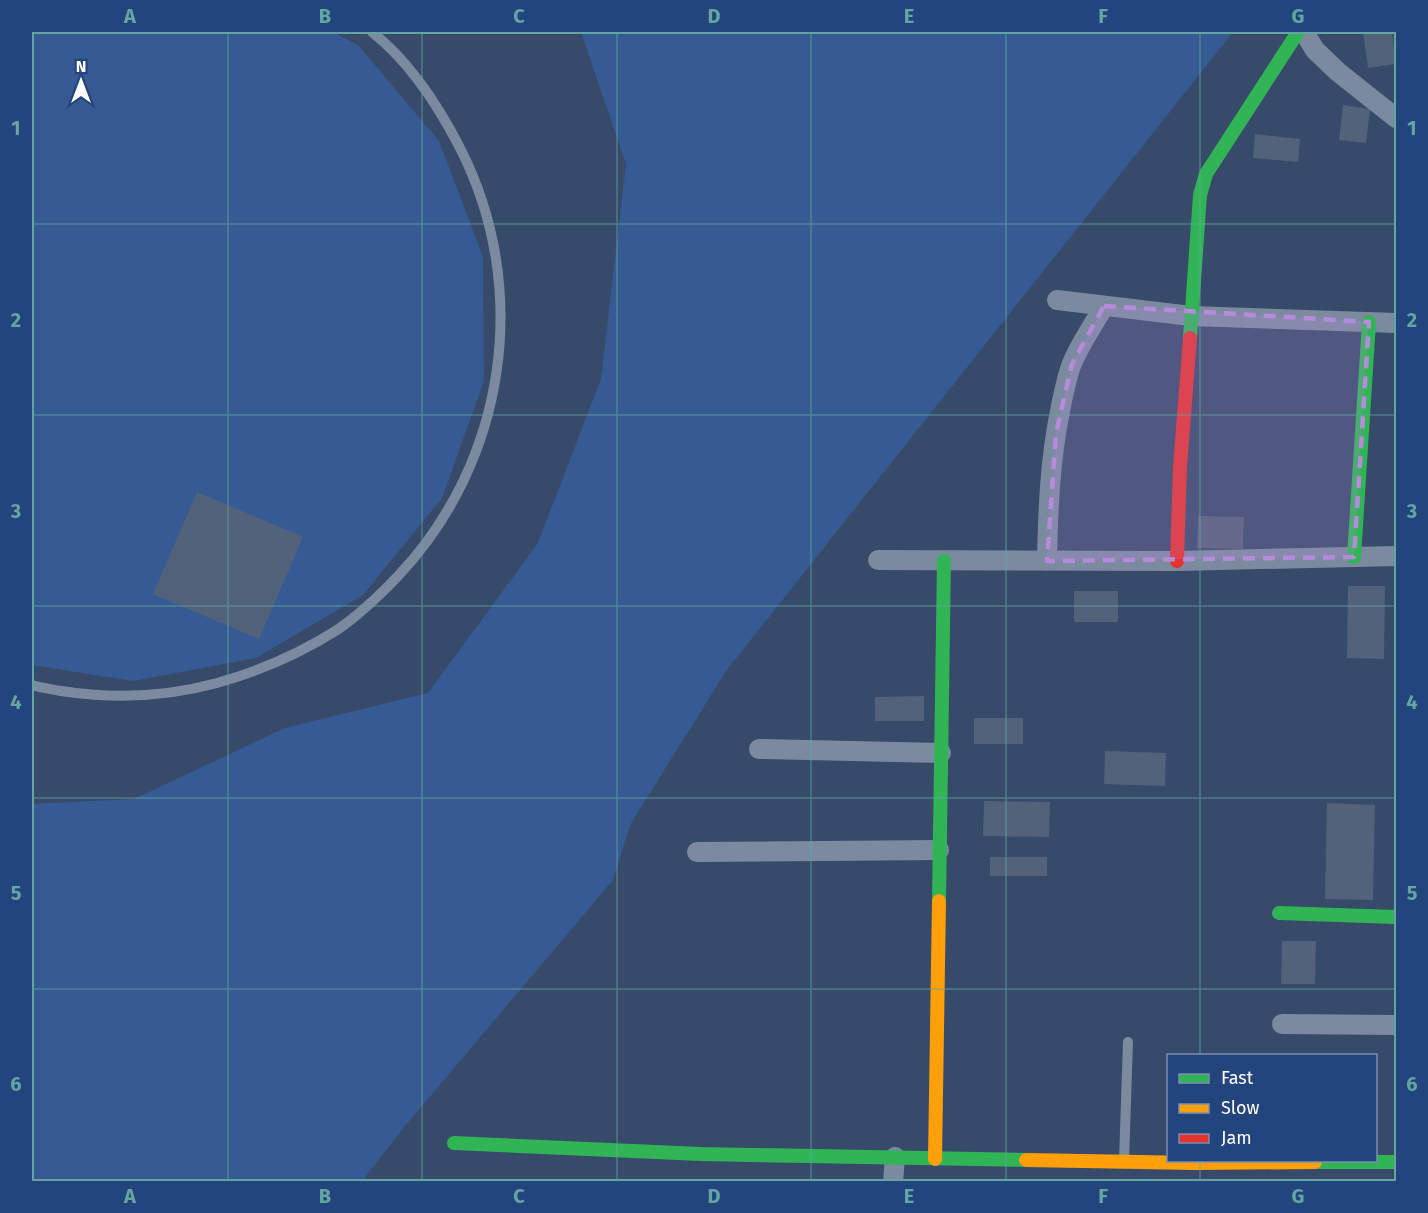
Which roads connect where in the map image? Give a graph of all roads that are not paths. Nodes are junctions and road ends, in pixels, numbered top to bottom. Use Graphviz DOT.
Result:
graph roads {
  1 [pos="372,32"];
  2 [pos="1298,32"];
  3 [pos="1304,32"];
  4 [pos="1396,118"];
  5 [pos="1057,300"];
  6 [pos="1104,306"];
  7 [pos="1191,316"];
  8 [pos="1369,322"];
  9 [pos="1396,323"];
  10 [pos="1396,556"];
  11 [pos="1354,557"];
  12 [pos="878,561"];
  13 [pos="944,561"];
  14 [pos="1047,561"];
  15 [pos="1177,561"];
  16 [pos="32,685"];
  17 [pos="759,749"];
  18 [pos="941,753"];
  19 [pos="939,850"];
  20 [pos="697,852"];
  21 [pos="1279,913"];
  22 [pos="1396,917"];
  23 [pos="1282,1024"];
  24 [pos="1396,1025"];
  25 [pos="1128,1042"];
  26 [pos="454,1143"];
  27 [pos="895,1157"];
  28 [pos="935,1159"];
  29 [pos="1124,1162"];
  30 [pos="1396,1162"];
  31 [pos="1194,1172"];
  32 [pos="893,1182"];
  1 -- 16 [label="lane"];
  2 -- 7 [label="street"];
  3 -- 4 [label="street"];
  5 -- 6 [label="street"];
  6 -- 7 [label="street"];
  6 -- 14 [label="street"];
  7 -- 8 [label="street"];
  7 -- 15 [label="street"];
  8 -- 9 [label="street"];
  8 -- 11 [label="street"];
  10 -- 11 [label="street"];
  11 -- 15 [label="street"];
  12 -- 13 [label="street"];
  13 -- 14 [label="street"];
  13 -- 18 [label="street"];
  14 -- 15 [label="street"];
  17 -- 18 [label="street"];
  18 -- 19 [label="street"];
  19 -- 20 [label="street"];
  19 -- 28 [label="street"];
  21 -- 22 [label="street"];
  23 -- 24 [label="street"];
  25 -- 29 [label="lane"];
  26 -- 27 [label="street"];
  27 -- 28 [label="street"];
  27 -- 32 [label="street"];
  28 -- 29 [label="street"];
  29 -- 31 [label="street"];
  30 -- 31 [label="street"];
}
